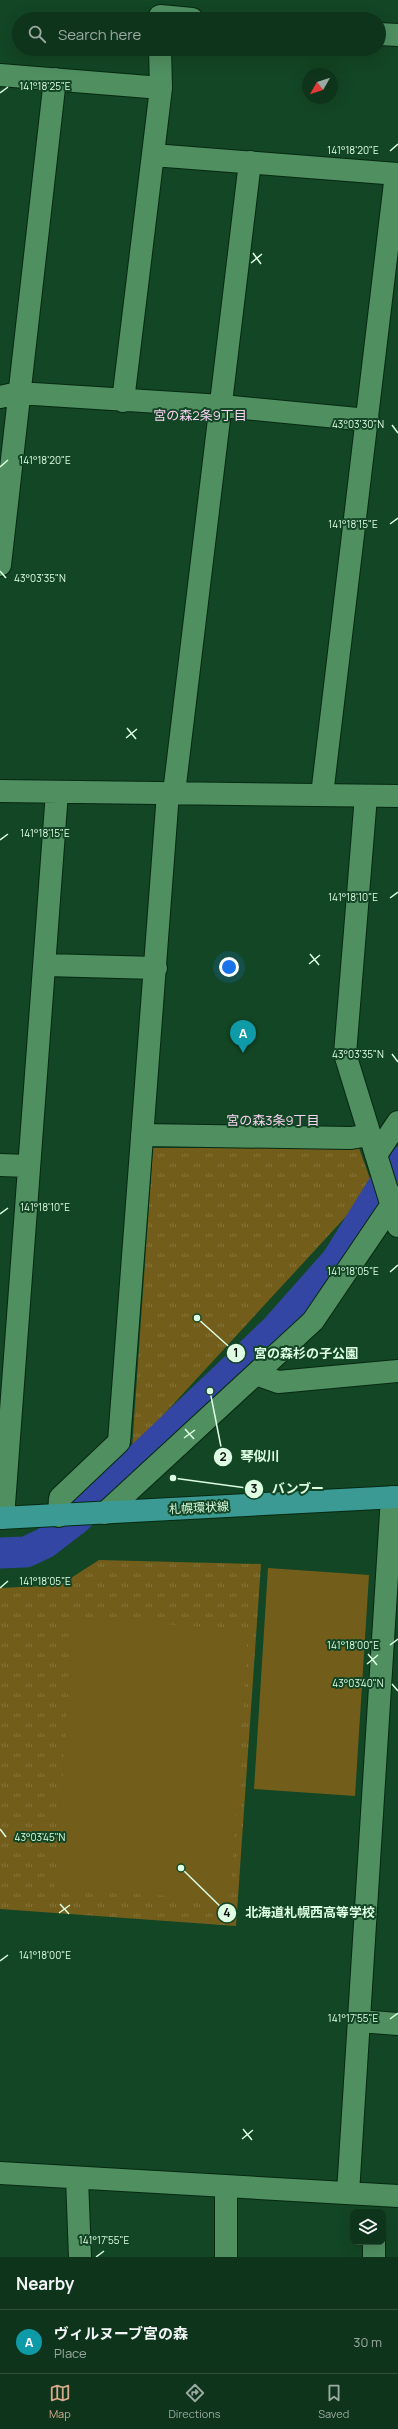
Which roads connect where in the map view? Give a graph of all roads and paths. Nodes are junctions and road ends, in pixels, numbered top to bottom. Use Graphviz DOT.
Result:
graph roads {
  1 [pos="386,34"];
  2 [pos="398,35"];
  3 [pos="160,56"];
  4 [pos="0,75"];
  5 [pos="55,79"];
  6 [pos="161,88"];
  7 [pos="153,155"];
  8 [pos="250,162"];
  9 [pos="397,174"];
  10 [pos="9,395"];
  11 [pos="123,401"];
  12 [pos="222,406"];
  13 [pos="368,420"];
  14 [pos="0,565"];
  15 [pos="0,791"];
  16 [pos="57,792"];
  17 [pos="171,793"];
  18 [pos="322,795"];
  19 [pos="366,796"];
  20 [pos="398,796"];
  21 [pos="46,965"];
  22 [pos="156,968"];
  23 [pos="398,1122"];
  24 [pos="142,1136"];
  25 [pos="376,1153"];
  26 [pos="0,1164"];
  27 [pos="29,1166"];
  28 [pos="392,1198"];
  29 [pos="398,1226"];
  30 [pos="8,1335"];
  31 [pos="398,1371"];
  32 [pos="256,1374"];
  33 [pos="395,1497"];
  34 [pos="102,1513"];
  35 [pos="61,1515"];
  36 [pos="1,1518"];
  37 [pos="359,2021"];
  38 [pos="398,2024"];
  39 [pos="0,2173"];
  40 [pos="76,2178"];
  41 [pos="226,2186"];
  42 [pos="348,2193"];
  43 [pos="398,2196"];
  44 [pos="373,2203"];
  45 [pos="374,2245"];
  46 [pos="80,2257"];
  47 [pos="226,2257"];
  48 [pos="374,2257"];
  1 -- 2 [label="street"];
  3 -- 6 [label="street"];
  4 -- 5 [label="street"];
  5 -- 6 [label="street"];
  5 -- 10 [label="street"];
  6 -- 7 [label="street"];
  7 -- 8 [label="street"];
  7 -- 11 [label="street"];
  8 -- 9 [label="street"];
  8 -- 12 [label="street"];
  9 -- 13 [label="street"];
  10 -- 11 [label="street"];
  10 -- 14 [label="street"];
  11 -- 12 [label="street"];
  12 -- 13 [label="street"];
  12 -- 17 [label="street"];
  13 -- 18 [label="street"];
  15 -- 16 [label="street"];
  16 -- 17 [label="street"];
  16 -- 21 [label="street"];
  17 -- 18 [label="street"];
  17 -- 22 [label="street"];
  18 -- 19 [label="street"];
  19 -- 20 [label="street"];
  19 -- 25 [label="street"];
  21 -- 22 [label="street"];
  21 -- 27 [label="street"];
  22 -- 24 [label="street"];
  23 -- 25 [label="street"];
  24 -- 25 [label="street"];
  24 -- 35 [label="street"];
  25 -- 28 [label="street"];
  26 -- 27 [label="street"];
  27 -- 30 [label="street"];
  28 -- 29 [label="street"];
  28 -- 32 [label="street"];
  30 -- 36 [label="street"];
  31 -- 32 [label="street"];
  32 -- 34 [label="street"];
  33 -- 34 [label="main road, 札幌環状線"];
  33 -- 37 [label="street"];
  34 -- 35 [label="main road, 札幌環状線"];
  35 -- 36 [label="main road, 札幌環状線"];
  37 -- 38 [label="street"];
  37 -- 42 [label="street"];
  39 -- 40 [label="street"];
  40 -- 41 [label="street"];
  40 -- 46 [label="street"];
  41 -- 42 [label="street"];
  41 -- 47 [label="street"];
  42 -- 44 [label="street"];
  43 -- 44 [label="street"];
  45 -- 48 [label="street"];
}
